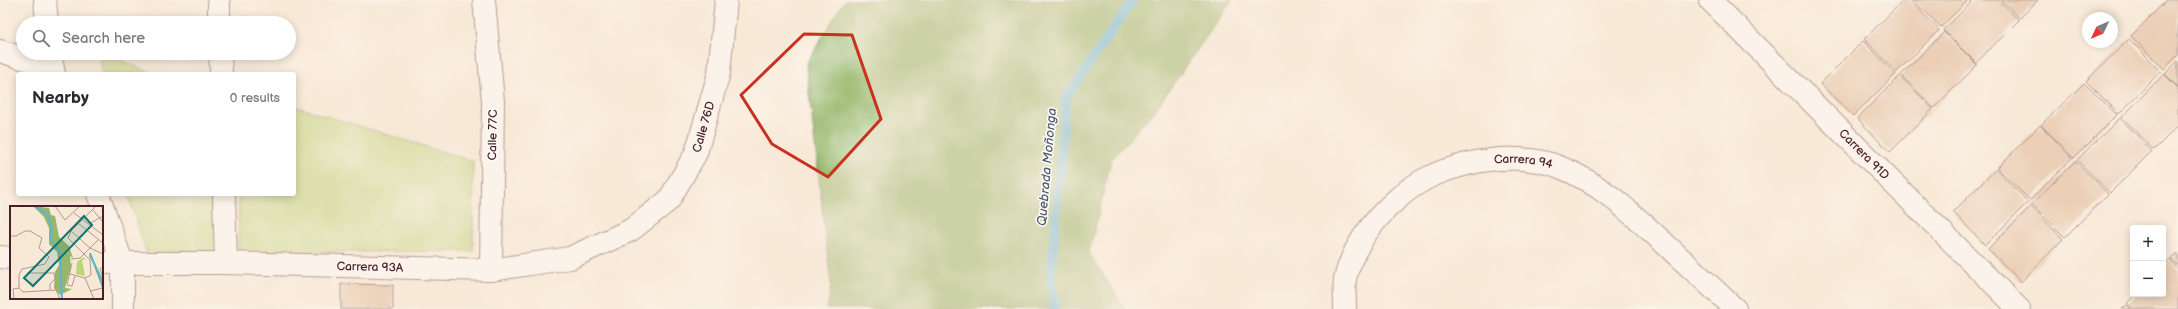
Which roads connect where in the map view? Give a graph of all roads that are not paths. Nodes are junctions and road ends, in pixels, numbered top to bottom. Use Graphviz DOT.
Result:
graph roads {
  1 [pos="45,0"];
  2 [pos="219,0"];
  3 [pos="484,0"];
  4 [pos="726,0"];
  5 [pos="1710,0"];
  6 [pos="46,16"];
  7 [pos="220,16"];
  8 [pos="0,51"];
  9 [pos="16,55"];
  10 [pos="33,60"];
  11 [pos="220,60"];
  12 [pos="52,65"];
  13 [pos="221,72"];
  14 [pos="99,196"];
  15 [pos="224,196"];
  16 [pos="102,206"];
  17 [pos="103,208"];
  18 [pos="631,230"];
  19 [pos="0,257"];
  20 [pos="10,258"];
  21 [pos="103,263"];
  22 [pos="226,263"];
  23 [pos="123,265"];
  24 [pos="490,270"];
  25 [pos="123,309"];
  26 [pos="1345,309"];
  27 [pos="1735,309"];
  28 [pos="2019,309"];
  1 -- 6 [label="street"];
  2 -- 7 [label="street"];
  3 -- 24 [label="street, Calle 77C"];
  4 -- 18 [label="street, Calle 76D"];
  5 -- 28 [label="street, Carrera 91D"];
  8 -- 9 [label="street"];
  10 -- 12 [label="street"];
  11 -- 13 [label="street"];
  14 -- 16 [label="street"];
  15 -- 22 [label="street"];
  17 -- 23 [label="street"];
  18 -- 24 [label="street, Carrera 93A"];
  19 -- 20 [label="street"];
  21 -- 23 [label="street, Carrera 93A"];
  22 -- 23 [label="street, Carrera 93A"];
  22 -- 24 [label="street, Carrera 93A"];
  23 -- 25 [label="street"];
  26 -- 27 [label="street, Carrera 94"];
}
